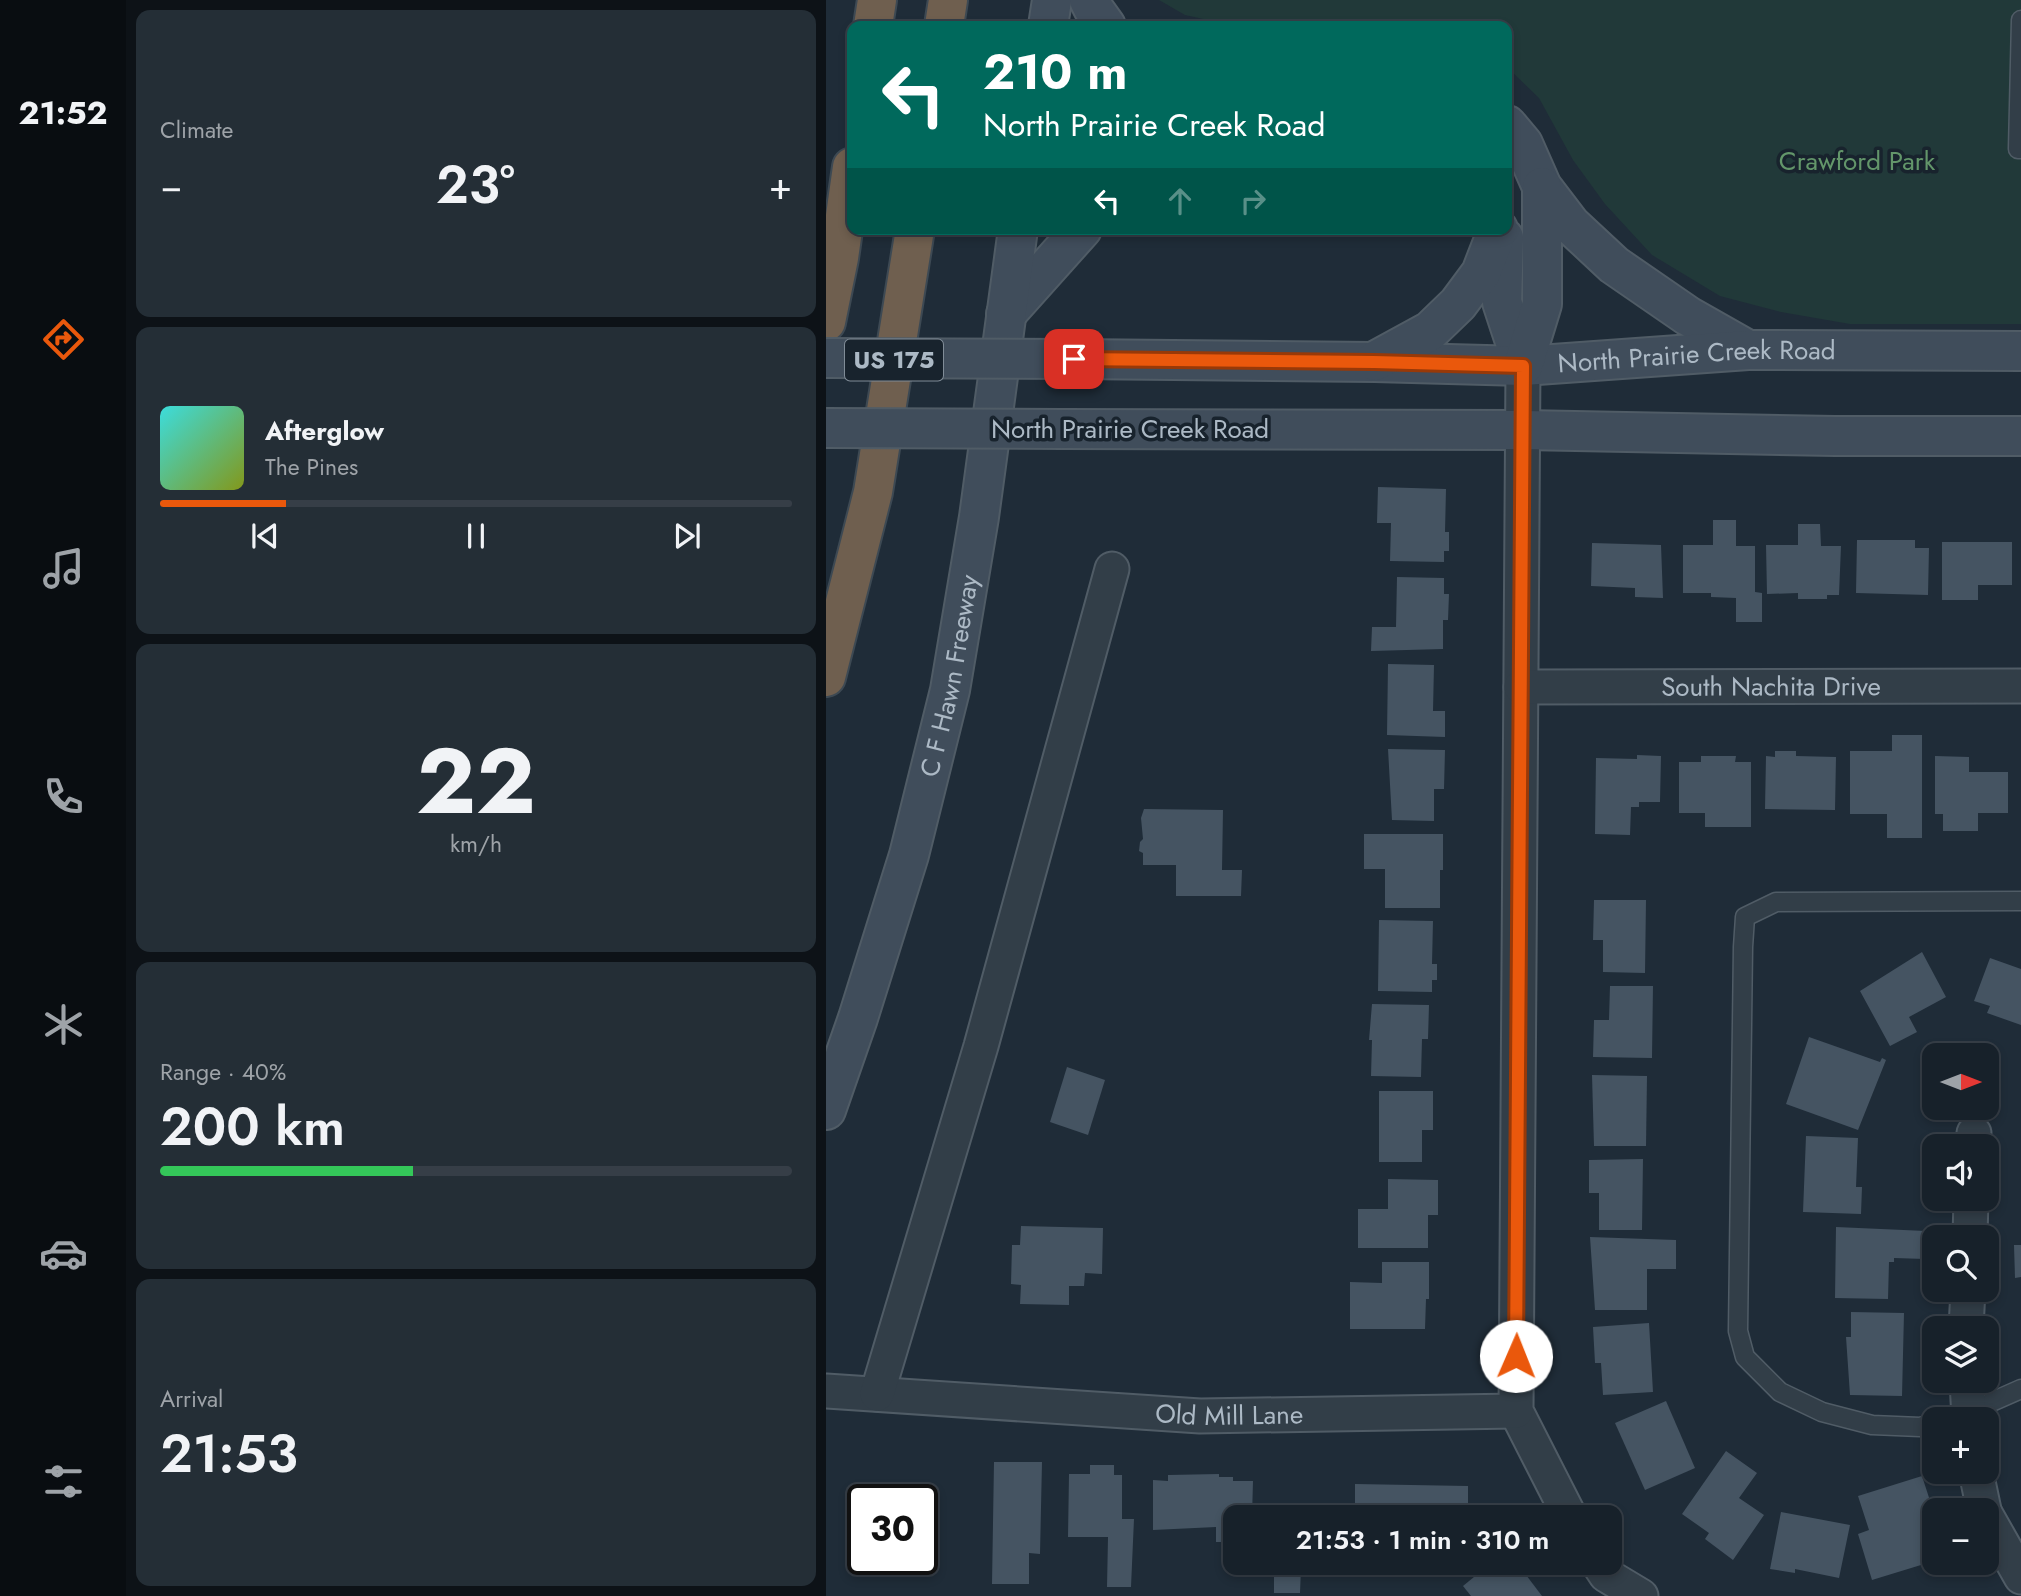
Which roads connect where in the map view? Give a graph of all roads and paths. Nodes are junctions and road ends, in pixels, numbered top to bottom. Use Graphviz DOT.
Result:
graph roads {
  1 [pos="877,0"];
  2 [pos="948,0"];
  3 [pos="1052,0"];
  4 [pos="1089,0"];
  5 [pos="2021,20"];
  6 [pos="874,21"];
  7 [pos="945,21"];
  8 [pos="1049,21"];
  9 [pos="1102,21"];
  10 [pos="1512,131"];
  11 [pos="2021,149"];
  12 [pos="1542,187"];
  13 [pos="847,202"];
  14 [pos="914,235"];
  15 [pos="1017,235"];
  16 [pos="1077,235"];
  17 [pos="1496,235"];
  18 [pos="1504,235"];
  19 [pos="1006,314"];
  20 [pos="826,322"];
  21 [pos="1748,350"];
  22 [pos="2021,351"];
  23 [pos="826,358"];
  24 [pos="1374,362"];
  25 [pos="1523,366"];
  26 [pos="826,428"];
  27 [pos="1522,430"];
  28 [pos="2021,436"];
  29 [pos="1112,569"];
  30 [pos="826,677"];
  31 [pos="2021,686"];
  32 [pos="1521,687"];
  33 [pos="2021,901"];
  34 [pos="826,1110"];
  35 [pos="2021,1389"];
  36 [pos="826,1391"];
  37 [pos="877,1394"];
  38 [pos="1965,1407"];
  39 [pos="1516,1411"];
  40 [pos="1922,1426"];
  41 [pos="1564,1505"];
  42 [pos="1999,1537"];
  43 [pos="1606,1575"];
  44 [pos="2021,1577"];
  45 [pos="1642,1596"];
  1 -- 6 [label="highway"];
  2 -- 7 [label="highway"];
  3 -- 8 [label="main road"];
  4 -- 9 [label="main road"];
  5 -- 11 [label="lane"];
  10 -- 12 [label="main road"];
  12 -- 21 [label="main road"];
  12 -- 25 [label="main road"];
  13 -- 20 [label="highway, US 175"];
  14 -- 30 [label="highway, US 175"];
  15 -- 19 [label="main road, C F Hawn Freeway"];
  16 -- 19 [label="main road"];
  17 -- 24 [label="main road"];
  18 -- 25 [label="main road"];
  19 -- 34 [label="main road, C F Hawn Freeway"];
  21 -- 22 [label="main road, North Prairie Creek Road"];
  21 -- 25 [label="main road, North Prairie Creek Road"];
  23 -- 24 [label="main road, North Prairie Creek Road, bridge"];
  24 -- 25 [label="main road, North Prairie Creek Road"];
  25 -- 27 [label="street"];
  26 -- 27 [label="main road, North Prairie Creek Road, bridge"];
  27 -- 28 [label="main road, North Prairie Creek Road"];
  27 -- 32 [label="street"];
  29 -- 37 [label="street"];
  31 -- 32 [label="street, South Nachita Drive"];
  32 -- 39 [label="street"];
  33 -- 40 [label="lane"];
  35 -- 38 [label="lane"];
  36 -- 37 [label="street, Old Mill Lane"];
  37 -- 39 [label="street, Old Mill Lane"];
  39 -- 41 [label="street"];
  42 -- 44 [label="street"];
  43 -- 45 [label="street"];
}
